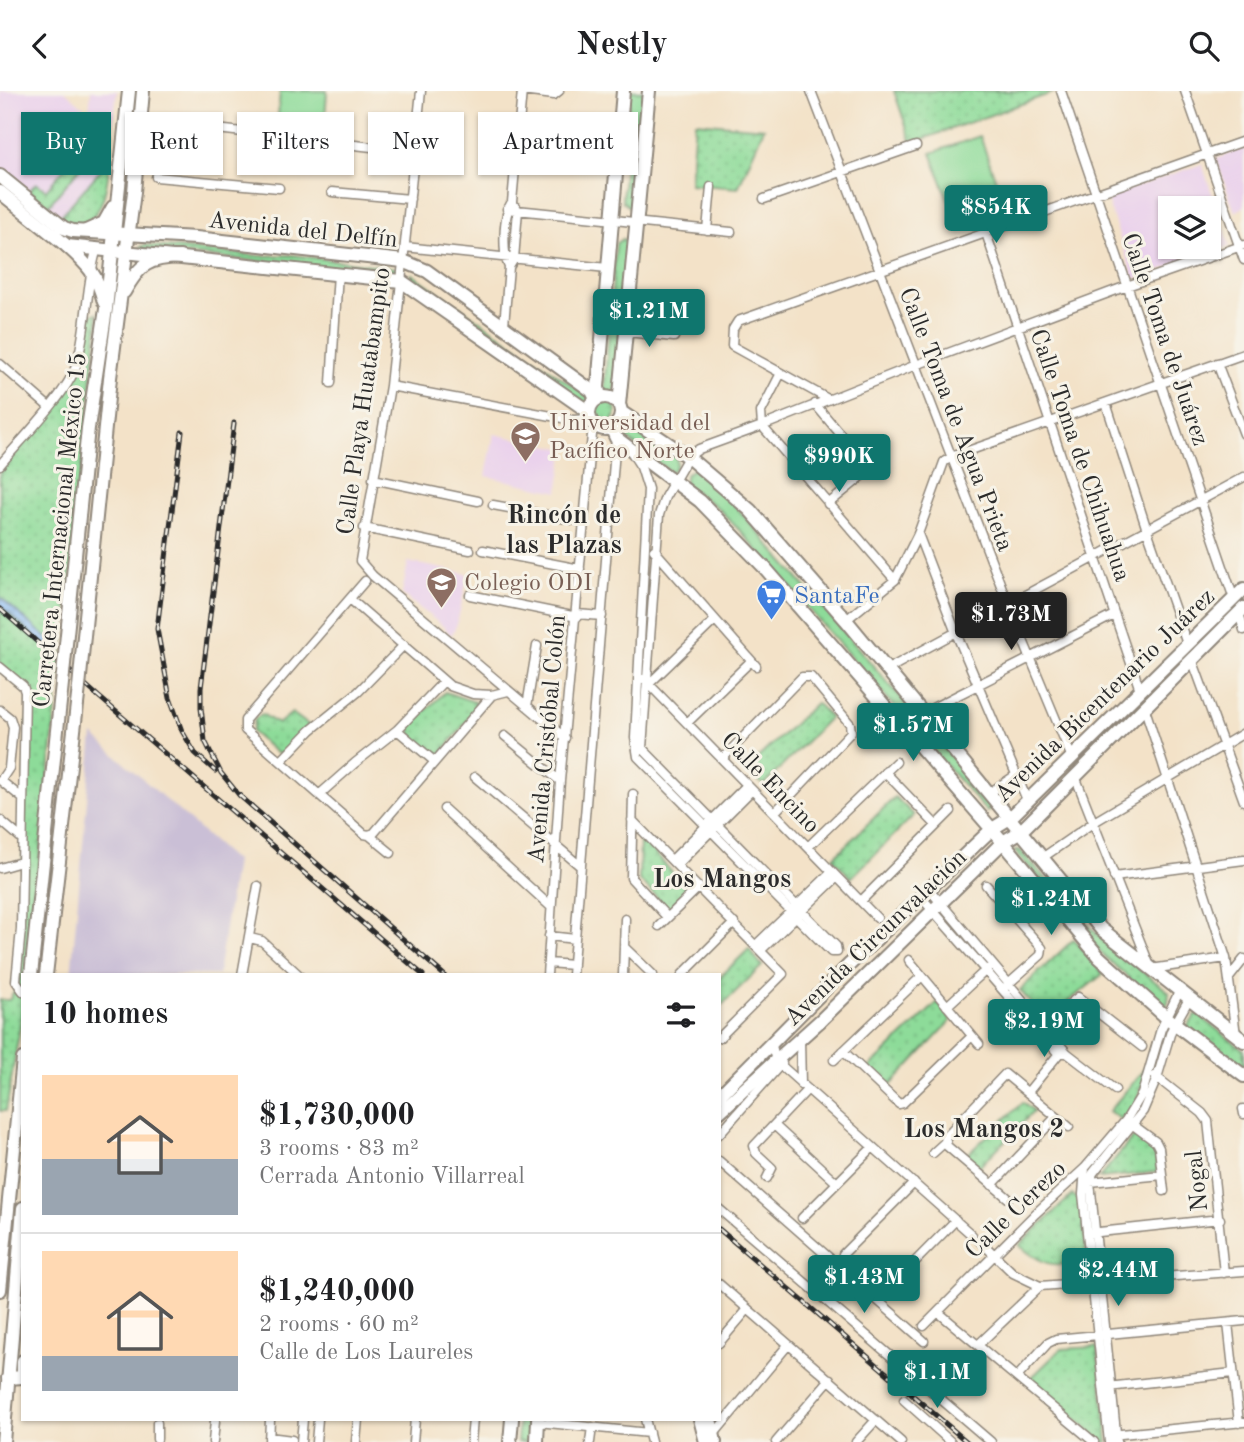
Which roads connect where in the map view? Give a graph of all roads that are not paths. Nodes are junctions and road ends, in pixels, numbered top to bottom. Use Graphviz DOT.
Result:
graph roads {
  1 [pos="130,91"];
  2 [pos="143,91"];
  3 [pos="421,91"];
  4 [pos="522,91"];
  5 [pos="559,91"];
  6 [pos="623,91"];
  7 [pos="649,91"];
  8 [pos="811,91"];
  9 [pos="1074,91"];
  10 [pos="1185,91"];
  11 [pos="1062,93"];
  12 [pos="419,112"];
  13 [pos="223,130"];
  14 [pos="1244,141"];
  15 [pos="916,146"];
  16 [pos="368,147"];
  17 [pos="1207,154"];
  18 [pos="842,172"];
  19 [pos="413,175"];
  20 [pos="0,176"];
  21 [pos="156,177"];
  22 [pos="712,187"];
  23 [pos="279,188"];
  24 [pos="120,191"];
  25 [pos="0,192"];
  26 [pos="332,193"];
  27 [pos="1096,194"];
  28 [pos="410,199"];
  29 [pos="764,199"];
  30 [pos="509,205"];
  31 [pos="518,210"];
  32 [pos="611,220"];
  33 [pos="637,222"];
  34 [pos="707,230"];
  35 [pos="86,231"];
  36 [pos="731,232"];
  37 [pos="114,233"];
  38 [pos="986,233"];
  39 [pos="128,234"];
  40 [pos="67,246"];
  41 [pos="1242,246"];
  42 [pos="405,247"];
  43 [pos="97,248"];
  44 [pos="113,250"];
  45 [pos="127,251"];
  46 [pos="180,257"];
  47 [pos="504,258"];
  48 [pos="1244,260"];
  49 [pos="403,261"];
  50 [pos="511,263"];
  51 [pos="91,268"];
  52 [pos="607,268"];
  53 [pos="880,270"];
  54 [pos="338,273"];
  55 [pos="401,281"];
  56 [pos="1128,286"];
  57 [pos="122,295"];
  58 [pos="690,300"];
  59 [pos="106,309"];
  60 [pos="503,325"];
  61 [pos="1017,326"];
  62 [pos="627,332"];
  63 [pos="1244,354"];
  64 [pos="1217,363"];
  65 [pos="0,364"];
  66 [pos="916,365"];
  67 [pos="781,373"];
  68 [pos="331,383"];
  69 [pos="1161,383"];
  70 [pos="390,386"];
  71 [pos="598,398"];
  72 [pos="828,399"];
  73 [pos="1106,403"];
  74 [pos="815,404"];
  75 [pos="49,407"];
  76 [pos="620,409"];
  77 [pos="591,418"];
  78 [pos="1049,422"];
  79 [pos="762,426"];
  80 [pos="613,433"];
  81 [pos="1244,434"];
  82 [pos="628,448"];
  83 [pos="688,457"];
  84 [pos="951,457"];
  85 [pos="0,465"];
  86 [pos="1244,477"];
  87 [pos="373,478"];
  88 [pos="674,481"];
  89 [pos="478,501"];
  90 [pos="1200,501"];
  91 [pos="493,505"];
  92 [pos="828,505"];
  93 [pos="584,522"];
  94 [pos="364,528"];
  95 [pos="1147,530"];
  96 [pos="918,534"];
  97 [pos="646,545"];
  98 [pos="470,550"];
  99 [pos="483,550"];
  100 [pos="655,551"];
  101 [pos="1095,558"];
  102 [pos="580,569"];
  103 [pos="895,580"];
  104 [pos="365,581"];
  105 [pos="1244,589"];
  106 [pos="470,595"];
  107 [pos="350,599"];
  108 [pos="1008,604"];
  109 [pos="1239,606"];
  110 [pos="1114,615"];
  111 [pos="577,616"];
  112 [pos="602,616"];
  113 [pos="715,620"];
  114 [pos="846,620"];
  115 [pos="1244,630"];
  116 [pos="956,633"];
  117 [pos="1187,644"];
  118 [pos="404,645"];
  119 [pos="537,646"];
  120 [pos="1030,658"];
  121 [pos="1192,659"];
  122 [pos="0,667"];
  123 [pos="886,670"];
  124 [pos="638,673"];
  125 [pos="444,681"];
  126 [pos="648,682"];
  127 [pos="980,685"];
  128 [pos="1140,690"];
  129 [pos="508,691"];
  130 [pos="492,695"];
  131 [pos="527,706"];
  132 [pos="1144,706"];
  133 [pos="0,710"];
  134 [pos="921,714"];
  135 [pos="687,723"];
  136 [pos="397,730"];
  137 [pos="1244,733"];
  138 [pos="505,736"];
  139 [pos="565,738"];
  140 [pos="1225,745"];
  141 [pos="1073,758"];
  142 [pos="722,759"];
  143 [pos="281,761"];
  144 [pos="434,761"];
  145 [pos="896,762"];
  146 [pos="886,772"];
  147 [pos="1016,775"];
  148 [pos="1075,776"];
  149 [pos="475,777"];
  150 [pos="1168,779"];
  151 [pos="0,780"];
  152 [pos="560,781"];
  153 [pos="750,787"];
  154 [pos="989,793"];
  155 [pos="320,794"];
  156 [pos="633,794"];
  157 [pos="22,798"];
  158 [pos="1027,800"];
  159 [pos="1244,801"];
  160 [pos="444,809"];
  161 [pos="951,811"];
  162 [pos="775,812"];
  163 [pos="1010,818"];
  164 [pos="0,820"];
  165 [pos="632,820"];
  166 [pos="1094,822"];
  167 [pos="712,825"];
  168 [pos="936,825"];
  169 [pos="992,829"];
  170 [pos="1020,832"];
  171 [pos="369,835"];
  172 [pos="21,838"];
  173 [pos="1003,842"];
  174 [pos="555,845"];
  175 [pos="808,847"];
  176 [pos="391,853"];
  177 [pos="1042,858"];
  178 [pos="1244,860"];
  179 [pos="21,862"];
  180 [pos="674,862"];
  181 [pos="579,865"];
  182 [pos="1196,865"];
  183 [pos="0,868"];
  184 [pos="835,874"];
  185 [pos="1114,877"];
  186 [pos="986,885"];
  187 [pos="258,886"];
  188 [pos="699,887"];
  189 [pos="925,893"];
  190 [pos="861,901"];
  191 [pos="550,906"];
  192 [pos="936,906"];
  193 [pos="796,912"];
  194 [pos="667,917"];
  195 [pos="877,918"];
  196 [pos="625,919"];
  197 [pos="734,923"];
  198 [pos="659,926"];
  199 [pos="549,936"];
  200 [pos="250,937"];
  201 [pos="575,939"];
  202 [pos="624,947"];
  203 [pos="759,948"];
  204 [pos="1226,958"];
  205 [pos="1244,959"];
  206 [pos="909,960"];
  207 [pos="548,963"];
  208 [pos="573,965"];
  209 [pos="989,968"];
  210 [pos="1152,969"];
  211 [pos="31,973"];
  212 [pos="46,973"];
  213 [pos="242,973"];
  214 [pos="297,973"];
  215 [pos="547,973"];
  216 [pos="572,973"];
  217 [pos="623,973"];
  218 [pos="651,973"];
  219 [pos="684,973"];
  220 [pos="922,976"];
  221 [pos="1229,978"];
  222 [pos="1006,987"];
  223 [pos="21,988"];
  224 [pos="1184,995"];
  225 [pos="947,1006"];
  226 [pos="1171,1020"];
  227 [pos="1040,1028"];
  228 [pos="972,1035"];
  229 [pos="721,1036"];
  230 [pos="1240,1038"];
  231 [pos="800,1039"];
  232 [pos="771,1042"];
  233 [pos="979,1044"];
  234 [pos="1142,1047"];
  235 [pos="843,1051"];
  236 [pos="1063,1051"];
  237 [pos="781,1060"];
  238 [pos="834,1060"];
  239 [pos="1153,1075"];
  240 [pos="1244,1076"];
  241 [pos="21,1079"];
  242 [pos="804,1088"];
  243 [pos="1115,1090"];
  244 [pos="1028,1092"];
  245 [pos="723,1097"];
  246 [pos="1056,1117"];
  247 [pos="1130,1122"];
  248 [pos="774,1125"];
  249 [pos="1069,1127"];
  250 [pos="721,1132"];
  251 [pos="945,1142"];
  252 [pos="873,1147"];
  253 [pos="933,1153"];
  254 [pos="721,1163"];
  255 [pos="1089,1174"];
  256 [pos="1162,1175"];
  257 [pos="767,1178"];
  258 [pos="836,1183"];
  259 [pos="914,1183"];
  260 [pos="992,1185"];
  261 [pos="1062,1190"];
  262 [pos="1164,1191"];
  263 [pos="1083,1195"];
  264 [pos="1008,1198"];
  265 [pos="721,1211"];
  266 [pos="802,1219"];
  267 [pos="1220,1219"];
  268 [pos="956,1220"];
  269 [pos="1091,1233"];
  270 [pos="21,1249"];
  271 [pos="843,1254"];
  272 [pos="994,1255"];
  273 [pos="1244,1271"];
  274 [pos="1224,1273"];
  275 [pos="1097,1282"];
  276 [pos="721,1286"];
  277 [pos="1040,1286"];
  278 [pos="0,1290"];
  279 [pos="885,1291"];
  280 [pos="748,1309"];
  281 [pos="938,1312"];
  282 [pos="1244,1321"];
  283 [pos="1228,1323"];
  284 [pos="924,1326"];
  285 [pos="1102,1333"];
  286 [pos="721,1341"];
  287 [pos="924,1341"];
  288 [pos="788,1345"];
  289 [pos="978,1345"];
  290 [pos="16,1351"];
  291 [pos="1233,1373"];
  292 [pos="21,1375"];
  293 [pos="1017,1377"];
  294 [pos="8,1378"];
  295 [pos="830,1379"];
  296 [pos="1107,1387"];
  297 [pos="904,1400"];
  298 [pos="876,1420"];
  299 [pos="270,1421"];
  300 [pos="302,1421"];
  301 [pos="318,1421"];
  302 [pos="358,1421"];
  303 [pos="415,1421"];
  304 [pos="473,1421"];
  305 [pos="512,1421"];
  306 [pos="538,1421"];
  307 [pos="701,1421"];
  308 [pos="710,1421"];
  309 [pos="215,1422"];
  310 [pos="157,1423"];
  311 [pos="1242,1423"];
  312 [pos="592,1427"];
  313 [pos="650,1437"];
  314 [pos="712,1439"];
  315 [pos="1113,1439"];
  316 [pos="269,1440"];
  317 [pos="157,1441"];
  318 [pos="297,1441"];
  319 [pos="3,1442"];
  320 [pos="213,1442"];
  321 [pos="316,1442"];
  322 [pos="356,1442"];
  323 [pos="413,1442"];
  324 [pos="471,1442"];
  325 [pos="510,1442"];
  326 [pos="537,1442"];
  327 [pos="590,1442"];
  328 [pos="776,1442"];
  329 [pos="856,1442"];
  330 [pos="901,1442"];
  331 [pos="951,1442"];
  332 [pos="991,1442"];
  333 [pos="1094,1442"];
  1 -- 24 [label="street, Carretera Internacional México 15"];
  2 -- 39 [label="street, Carretera Internacional México 15"];
  3 -- 12 [label="street, Calle Playa Huatabampito"];
  4 -- 5 [label="street"];
  4 -- 30 [label="street"];
  6 -- 32 [label="street"];
  7 -- 33 [label="street"];
  8 -- 18 [label="street, Calle Toma de Agua Prieta"];
  9 -- 11 [label="street"];
  10 -- 17 [label="street"];
  11 -- 27 [label="street, Calle Toma de Juárez"];
  13 -- 16 [label="street"];
  14 -- 17 [label="street"];
  15 -- 18 [label="street"];
  17 -- 27 [label="street"];
  17 -- 41 [label="street"];
  18 -- 29 [label="street"];
  18 -- 53 [label="street, Calle Toma de Agua Prieta"];
  19 -- 28 [label="street, Calle Playa Huatabampito"];
  20 -- 35 [label="street"];
  21 -- 23 [label="street"];
  22 -- 34 [label="street"];
  24 -- 35 [label="street"];
  24 -- 37 [label="street, Carretera Internacional México 15"];
  25 -- 40 [label="street"];
  26 -- 28 [label="street"];
  27 -- 38 [label="street"];
  27 -- 56 [label="street, Calle Toma de Juárez"];
  28 -- 42 [label="street, Calle Playa Huatabampito"];
  30 -- 31 [label="street"];
  30 -- 47 [label="street"];
  31 -- 32 [label="street"];
  31 -- 50 [label="street"];
  32 -- 33 [label="street"];
  32 -- 52 [label="street"];
  33 -- 34 [label="street"];
  33 -- 62 [label="street"];
  34 -- 36 [label="street"];
  35 -- 37 [label="street"];
  37 -- 39 [label="street"];
  37 -- 44 [label="street, Carretera Internacional México 15"];
  38 -- 53 [label="street"];
  38 -- 61 [label="street, Calle Toma de Chihuahua"];
  39 -- 45 [label="street, Carretera Internacional México 15"];
  39 -- 49 [label="street, Avenida del Delfín"];
  40 -- 43 [label="street"];
  40 -- 51 [label="street"];
  41 -- 48 [label="street"];
  41 -- 56 [label="street"];
  42 -- 47 [label="street"];
  42 -- 49 [label="street, Calle Playa Huatabampito"];
  43 -- 44 [label="street"];
  43 -- 51 [label="street"];
  44 -- 45 [label="street"];
  44 -- 59 [label="street, Carretera Internacional México 15"];
  45 -- 46 [label="street, Avenida del Delfín"];
  45 -- 57 [label="street, Carretera Internacional México 15"];
  46 -- 54 [label="street, Avenida del Delfín"];
  46 -- 57 [label="street"];
  47 -- 50 [label="street"];
  49 -- 55 [label="street, Calle Playa Huatabampito"];
  49 -- 60 [label="street, Avenida del Delfín"];
  50 -- 52 [label="street"];
  50 -- 60 [label="street"];
  51 -- 59 [label="street"];
  51 -- 75 [label="street"];
  52 -- 71 [label="street"];
  53 -- 66 [label="street, Calle Toma de Agua Prieta"];
  53 -- 67 [label="street"];
  54 -- 55 [label="street, Avenida del Delfín"];
  54 -- 68 [label="street"];
  55 -- 70 [label="street, Calle Playa Huatabampito"];
  55 -- 77 [label="street, Avenida del Delfín"];
  56 -- 61 [label="street"];
  56 -- 69 [label="street, Calle Toma de Juárez"];
  57 -- 212 [label="street, Carretera Internacional México 15, bridge"];
  58 -- 62 [label="street"];
  59 -- 211 [label="street, Carretera Internacional México 15, bridge"];
  60 -- 71 [label="street, Avenida del Delfín"];
  61 -- 66 [label="street"];
  61 -- 78 [label="street, Calle Toma de Chihuahua"];
  62 -- 76 [label="street"];
  63 -- 64 [label="street"];
  64 -- 69 [label="street"];
  64 -- 81 [label="street"];
  65 -- 75 [label="street"];
  66 -- 72 [label="street"];
  66 -- 84 [label="street, Calle Toma de Agua Prieta"];
  67 -- 72 [label="street"];
  67 -- 79 [label="street"];
  69 -- 73 [label="street"];
  69 -- 90 [label="street, Calle Toma de Juárez"];
  70 -- 77 [label="street"];
  70 -- 87 [label="street, Calle Playa Huatabampito"];
  71 -- 76 [label="street"];
  71 -- 77 [label="street"];
  72 -- 74 [label="street"];
  73 -- 78 [label="street"];
  73 -- 95 [label="street"];
  74 -- 79 [label="street"];
  74 -- 92 [label="street"];
  75 -- 85 [label="street"];
  76 -- 80 [label="street"];
  76 -- 83 [label="street"];
  77 -- 80 [label="street"];
  77 -- 93 [label="street, Avenida Cristóbal Colón"];
  78 -- 84 [label="street"];
  78 -- 101 [label="street, Calle Toma de Chihuahua"];
  79 -- 83 [label="street"];
  79 -- 92 [label="street"];
  80 -- 82 [label="street"];
  80 -- 112 [label="street, Avenida Cristóbal Colón"];
  82 -- 88 [label="street"];
  82 -- 97 [label="street"];
  83 -- 88 [label="street"];
  83 -- 114 [label="street"];
  84 -- 96 [label="street"];
  84 -- 108 [label="street, Calle Toma de Agua Prieta"];
  86 -- 90 [label="street"];
  87 -- 89 [label="street"];
  87 -- 94 [label="street, Calle Playa Huatabampito"];
  88 -- 100 [label="street"];
  88 -- 169 [label="street"];
  90 -- 95 [label="street"];
  90 -- 109 [label="street, Calle Toma de Juárez"];
  91 -- 93 [label="street"];
  92 -- 103 [label="street"];
  93 -- 102 [label="street, Avenida Cristóbal Colón"];
  94 -- 98 [label="street"];
  94 -- 129 [label="street, Calle Playa Huatabampito"];
  95 -- 101 [label="street"];
  95 -- 117 [label="street"];
  96 -- 103 [label="street"];
  96 -- 116 [label="street"];
  97 -- 100 [label="street"];
  97 -- 124 [label="street"];
  99 -- 102 [label="street"];
  100 -- 113 [label="street"];
  100 -- 126 [label="street"];
  101 -- 108 [label="street"];
  101 -- 110 [label="street, Calle Toma de Chihuahua"];
  102 -- 111 [label="street, Avenida Cristóbal Colón"];
  103 -- 114 [label="street"];
  104 -- 107 [label="street"];
  105 -- 109 [label="street, Avenida Bicentenario Juárez"];
  106 -- 111 [label="street"];
  107 -- 118 [label="street"];
  107 -- 143 [label="street"];
  108 -- 116 [label="street"];
  108 -- 120 [label="street, Calle Toma de Agua Prieta"];
  109 -- 115 [label="street, Calle Toma de Juárez"];
  109 -- 117 [label="street, Avenida Bicentenario Juárez"];
  109 -- 121 [label="street, Avenida Bicentenario Juárez"];
  110 -- 120 [label="street"];
  110 -- 128 [label="street, Calle Toma de Chihuahua"];
  111 -- 112 [label="street"];
  111 -- 139 [label="street, Avenida Cristóbal Colón"];
  112 -- 181 [label="street, Avenida Cristóbal Colón"];
  113 -- 126 [label="street"];
  113 -- 135 [label="street"];
  114 -- 123 [label="street"];
  116 -- 123 [label="street"];
  116 -- 127 [label="street"];
  117 -- 128 [label="street, Avenida Bicentenario Juárez"];
  118 -- 125 [label="street"];
  118 -- 143 [label="street"];
  119 -- 131 [label="street"];
  120 -- 127 [label="street"];
  120 -- 141 [label="street, Calle Toma de Agua Prieta"];
  121 -- 132 [label="street, Avenida Bicentenario Juárez"];
  121 -- 140 [label="street"];
  122 -- 157 [label="street"];
  123 -- 134 [label="street"];
  124 -- 126 [label="street, Calle Encino"];
  124 -- 167 [label="street"];
  125 -- 130 [label="street"];
  125 -- 136 [label="street"];
  126 -- 135 [label="street, Calle Encino"];
  126 -- 167 [label="street"];
  127 -- 134 [label="street"];
  127 -- 147 [label="street"];
  128 -- 141 [label="street, Avenida Bicentenario Juárez"];
  129 -- 130 [label="street"];
  129 -- 131 [label="street"];
  130 -- 144 [label="street"];
  131 -- 139 [label="street"];
  132 -- 148 [label="street, Avenida Bicentenario Juárez"];
  132 -- 150 [label="street"];
  133 -- 151 [label="street"];
  134 -- 154 [label="street"];
  135 -- 142 [label="street, Calle Encino"];
  136 -- 144 [label="street"];
  136 -- 155 [label="street"];
  137 -- 140 [label="street"];
  138 -- 152 [label="street"];
  139 -- 152 [label="street, Avenida Cristóbal Colón"];
  140 -- 150 [label="street"];
  140 -- 159 [label="street"];
  141 -- 158 [label="street, Avenida Bicentenario Juárez"];
  142 -- 153 [label="street, Calle Encino"];
  142 -- 162 [label="street"];
  143 -- 155 [label="street"];
  144 -- 171 [label="street"];
  145 -- 146 [label="street"];
  146 -- 168 [label="street"];
  146 -- 175 [label="street"];
  147 -- 154 [label="street"];
  147 -- 158 [label="street"];
  148 -- 166 [label="street"];
  148 -- 170 [label="street, Avenida Bicentenario Juárez"];
  149 -- 174 [label="street"];
  150 -- 166 [label="street"];
  150 -- 182 [label="street"];
  151 -- 157 [label="street"];
  152 -- 174 [label="street, Avenida Cristóbal Colón"];
  153 -- 162 [label="street, Calle Encino"];
  153 -- 167 [label="street"];
  154 -- 163 [label="street"];
  155 -- 171 [label="street"];
  156 -- 165 [label="street"];
  157 -- 172 [label="street"];
  158 -- 163 [label="street, Avenida Bicentenario Juárez"];
  160 -- 191 [label="street"];
  161 -- 168 [label="street"];
  162 -- 175 [label="street, Calle Encino"];
  163 -- 169 [label="street, Avenida Bicentenario Juárez"];
  163 -- 170 [label="street"];
  164 -- 172 [label="street"];
  165 -- 180 [label="street"];
  165 -- 194 [label="street"];
  166 -- 177 [label="street"];
  166 -- 185 [label="street"];
  167 -- 180 [label="street"];
  167 -- 193 [label="street"];
  168 -- 190 [label="street"];
  169 -- 173 [label="street"];
  169 -- 189 [label="street, Avenida Circunvalación"];
  170 -- 173 [label="street, Avenida Bicentenario Juárez"];
  170 -- 177 [label="street"];
  171 -- 176 [label="street"];
  172 -- 179 [label="street"];
  173 -- 192 [label="street, Avenida Circunvalación"];
  173 -- 226 [label="street"];
  174 -- 181 [label="street"];
  174 -- 191 [label="street, Avenida Cristóbal Colón"];
  175 -- 184 [label="street, Calle Encino"];
  177 -- 210 [label="street"];
  178 -- 182 [label="street"];
  179 -- 183 [label="street"];
  179 -- 223 [label="street"];
  180 -- 188 [label="street"];
  181 -- 201 [label="street, Avenida Cristóbal Colón"];
  182 -- 185 [label="street"];
  182 -- 204 [label="street"];
  184 -- 190 [label="street, Calle Encino"];
  184 -- 193 [label="street"];
  185 -- 210 [label="street"];
  186 -- 222 [label="street"];
  187 -- 200 [label="street"];
  188 -- 194 [label="street"];
  188 -- 197 [label="street"];
  189 -- 192 [label="street"];
  189 -- 232 [label="street, Avenida Circunvalación"];
  190 -- 195 [label="street, Calle Encino"];
  191 -- 199 [label="street, Avenida Cristóbal Colón"];
  192 -- 209 [label="street"];
  192 -- 231 [label="street, Avenida Circunvalación"];
  193 -- 193 [label="street"];
  193 -- 203 [label="street"];
  194 -- 198 [label="street"];
  196 -- 202 [label="street"];
  197 -- 203 [label="street"];
  197 -- 219 [label="street"];
  199 -- 201 [label="street"];
  199 -- 207 [label="street, Avenida Cristóbal Colón"];
  200 -- 213 [label="street"];
  200 -- 214 [label="street"];
  201 -- 208 [label="street, Avenida Cristóbal Colón"];
  202 -- 217 [label="street"];
  202 -- 218 [label="street"];
  203 -- 229 [label="street"];
  204 -- 210 [label="street"];
  204 -- 221 [label="street"];
  205 -- 221 [label="street"];
  206 -- 220 [label="street"];
  207 -- 208 [label="street"];
  207 -- 215 [label="street, Avenida Cristóbal Colón"];
  208 -- 216 [label="street, Avenida Cristóbal Colón"];
  209 -- 222 [label="street"];
  209 -- 225 [label="street"];
  210 -- 224 [label="street"];
  220 -- 225 [label="street"];
  220 -- 235 [label="street"];
  221 -- 230 [label="street"];
  222 -- 227 [label="street"];
  224 -- 226 [label="street"];
  224 -- 230 [label="street"];
  225 -- 228 [label="street"];
  226 -- 239 [label="street, Calle Cerezo"];
  226 -- 240 [label="street"];
  227 -- 234 [label="street"];
  227 -- 236 [label="street"];
  228 -- 233 [label="street"];
  228 -- 235 [label="street"];
  231 -- 237 [label="street, Avenida Circunvalación"];
  231 -- 242 [label="street"];
  232 -- 237 [label="street, Avenida Circunvalación"];
  232 -- 245 [label="street, Avenida Circunvalación"];
  235 -- 238 [label="street"];
  236 -- 243 [label="street"];
  236 -- 244 [label="street"];
  237 -- 242 [label="street"];
  237 -- 245 [label="street, Avenida Circunvalación"];
  237 -- 250 [label="street"];
  239 -- 247 [label="street, Calle Cerezo"];
  239 -- 267 [label="street, Nogal"];
  241 -- 278 [label="street"];
  242 -- 248 [label="street"];
  242 -- 252 [label="street"];
  244 -- 246 [label="street"];
  244 -- 251 [label="street"];
  246 -- 249 [label="street"];
  246 -- 260 [label="street"];
  247 -- 255 [label="street, Calle Cerezo"];
  247 -- 256 [label="street"];
  248 -- 257 [label="street"];
  248 -- 258 [label="street"];
  251 -- 253 [label="street"];
  251 -- 260 [label="street"];
  252 -- 258 [label="street"];
  252 -- 259 [label="street"];
  254 -- 287 [label="street"];
  255 -- 256 [label="street"];
  255 -- 261 [label="street, Calle Cerezo"];
  255 -- 263 [label="street"];
  255 -- 269 [label="street"];
  256 -- 262 [label="street"];
  258 -- 266 [label="street"];
  259 -- 268 [label="street"];
  259 -- 271 [label="street"];
  260 -- 264 [label="street"];
  261 -- 263 [label="street"];
  261 -- 272 [label="street, Calle Cerezo"];
  263 -- 269 [label="street"];
  265 -- 332 [label="street"];
  267 -- 269 [label="street"];
  267 -- 274 [label="street, Nogal"];
  268 -- 272 [label="street"];
  268 -- 279 [label="street"];
  269 -- 275 [label="street"];
  270 -- 290 [label="street"];
  272 -- 277 [label="street"];
  272 -- 281 [label="street, Calle Cerezo"];
  273 -- 274 [label="street"];
  274 -- 275 [label="street"];
  275 -- 277 [label="street"];
  275 -- 285 [label="street"];
  276 -- 280 [label="street"];
  277 -- 289 [label="street"];
  280 -- 286 [label="street"];
  280 -- 288 [label="street"];
  281 -- 284 [label="street, Calle Cerezo"];
  281 -- 289 [label="street"];
  282 -- 283 [label="street"];
  283 -- 285 [label="street"];
  283 -- 291 [label="street"];
  285 -- 293 [label="street"];
  285 -- 296 [label="street"];
  288 -- 295 [label="street"];
  288 -- 314 [label="street"];
  289 -- 293 [label="street"];
  290 -- 294 [label="street"];
  291 -- 296 [label="street"];
  291 -- 311 [label="street"];
  292 -- 294 [label="street"];
  293 -- 333 [label="street"];
  294 -- 319 [label="street"];
  295 -- 298 [label="street"];
  295 -- 328 [label="street"];
  296 -- 315 [label="street"];
  297 -- 331 [label="street"];
  298 -- 329 [label="street"];
  298 -- 330 [label="street"];
  299 -- 316 [label="street"];
  300 -- 318 [label="street"];
  301 -- 321 [label="street"];
  302 -- 322 [label="street"];
  303 -- 323 [label="street"];
  304 -- 324 [label="street"];
  305 -- 325 [label="street"];
  306 -- 312 [label="street"];
  306 -- 326 [label="street"];
  307 -- 314 [label="street"];
  308 -- 314 [label="street"];
  309 -- 320 [label="street"];
  310 -- 317 [label="street"];
  311 -- 315 [label="street"];
  312 -- 313 [label="street"];
  312 -- 327 [label="street"];
  316 -- 318 [label="street"];
}
